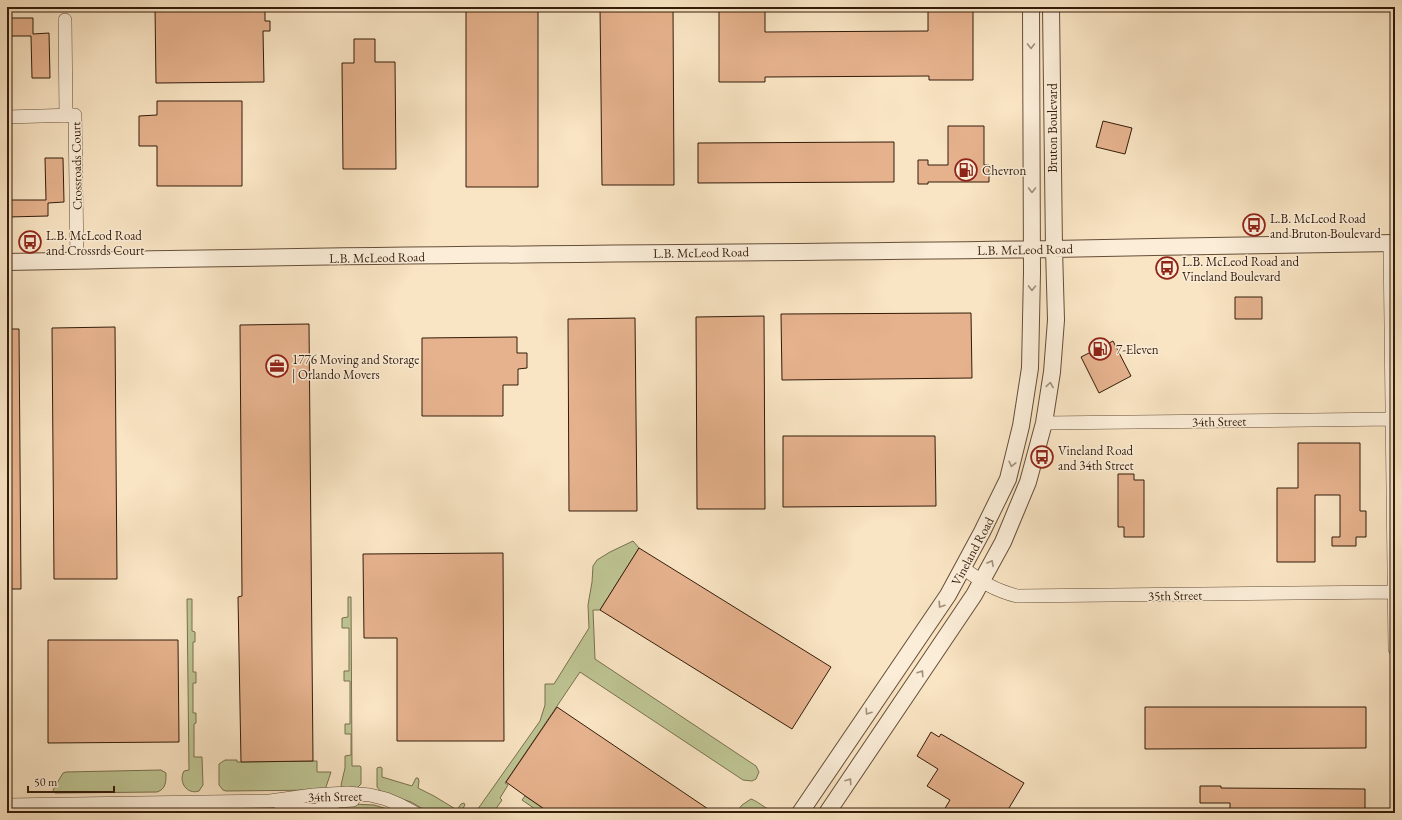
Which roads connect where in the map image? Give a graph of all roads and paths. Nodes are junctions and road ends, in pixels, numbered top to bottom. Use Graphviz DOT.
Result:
graph roads {
  1 [pos="1031,7"];
  2 [pos="1051,7"];
  3 [pos="65,20"];
  4 [pos="66,116"];
  5 [pos="7,117"];
  6 [pos="1392,243"];
  7 [pos="1032,249"];
  8 [pos="1054,249"];
  9 [pos="77,261"];
  10 [pos="7,262"];
  11 [pos="1393,419"];
  12 [pos="1044,423"];
  13 [pos="963,568"];
  14 [pos="981,581"];
  15 [pos="1394,592"];
  16 [pos="1395,649"];
  17 [pos="270,801"];
  18 [pos="170,803"];
  19 [pos="7,805"];
  20 [pos="400,805"];
  21 [pos="317,812"];
  22 [pos="190,813"];
  23 [pos="415,813"];
  24 [pos="800,813"];
  25 [pos="827,813"];
  1 -- 7 [label="street, Bruton Boulevard, one-way"];
  2 -- 8 [label="street, Bruton Boulevard"];
  3 -- 4 [label="street"];
  4 -- 5 [label="street, Crossroads Court"];
  4 -- 9 [label="street, Crossroads Court"];
  6 -- 8 [label="street, L.B. McLeod Road"];
  6 -- 11 [label="street"];
  7 -- 8 [label="street, L.B. McLeod Road"];
  7 -- 9 [label="street, L.B. McLeod Road"];
  7 -- 13 [label="street, Vineland Road, one-way"];
  12 -- 8 [label="street, Vineland Road, one-way"];
  9 -- 10 [label="street, L.B. McLeod Road"];
  11 -- 12 [label="street, 34th Street"];
  11 -- 15 [label="street"];
  14 -- 12 [label="street, Vineland Road, one-way"];
  13 -- 14 [label="street, 35th Street"];
  13 -- 24 [label="street, Vineland Road, one-way"];
  14 -- 15 [label="street, 35th Street"];
  25 -- 14 [label="street, Vineland Road, one-way"];
  15 -- 16 [label="street"];
  17 -- 18 [label="street, 34th Street"];
  17 -- 20 [label="street, 34th Street"];
  17 -- 21 [label="street, 34th Street"];
  18 -- 19 [label="street, 34th Street"];
  18 -- 22 [label="street"];
  20 -- 21 [label="street, 34th Street"];
  20 -- 23 [label="street, 34th Street"];
}
